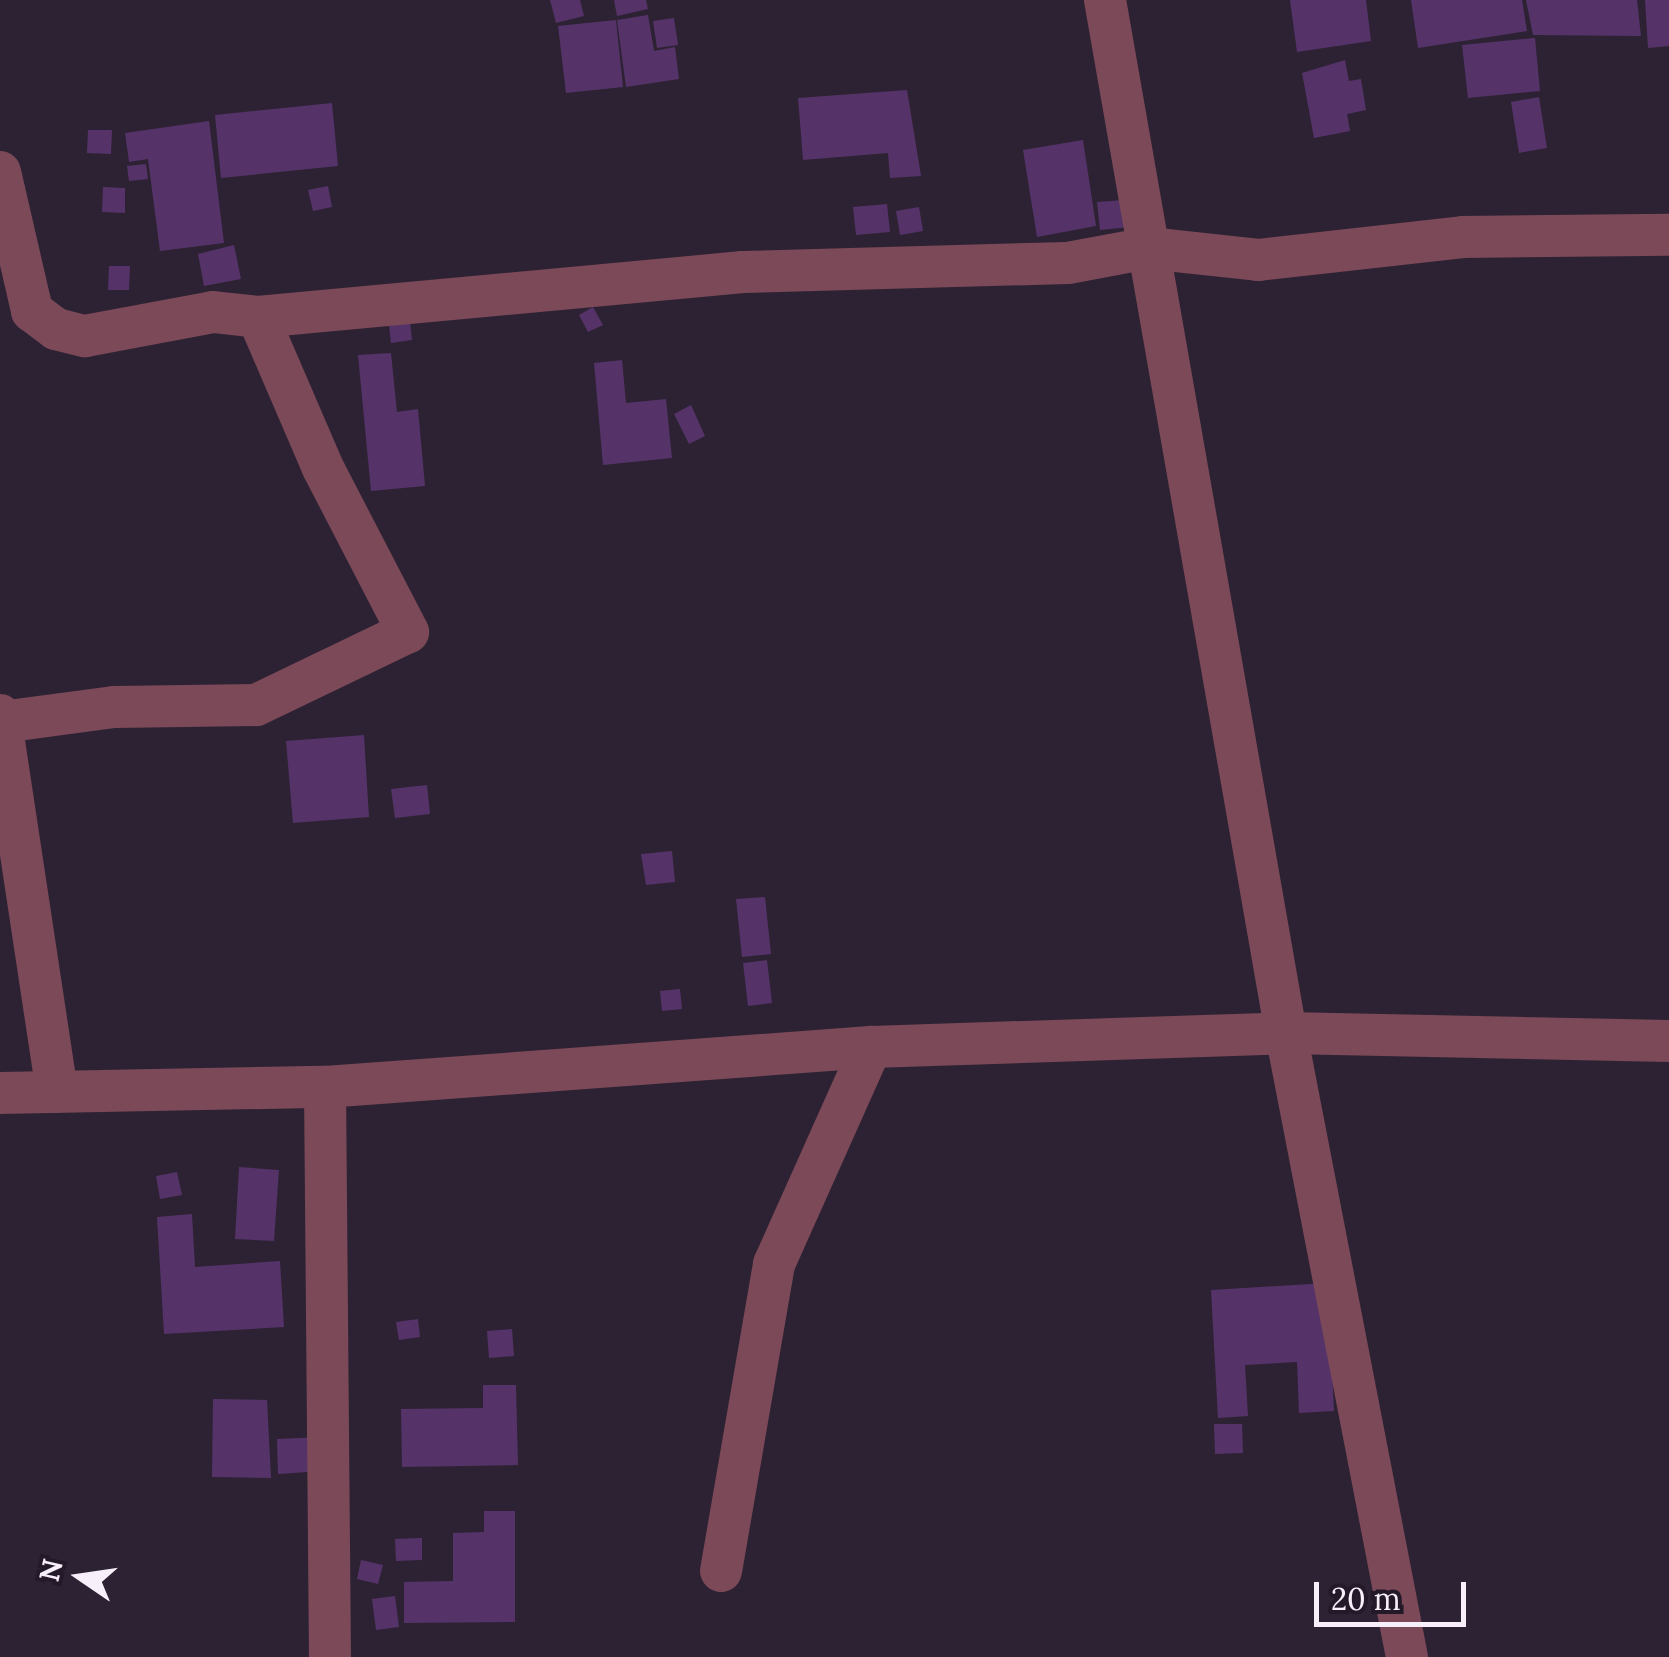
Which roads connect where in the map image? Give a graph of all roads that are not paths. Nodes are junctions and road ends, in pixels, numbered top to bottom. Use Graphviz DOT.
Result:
graph roads {
  1 [pos="1105,0"];
  2 [pos="0,172"];
  3 [pos="1669,235"];
  4 [pos="1148,248"];
  5 [pos="258,317"];
  6 [pos="0,718"];
  7 [pos="1286,1032"];
  8 [pos="1669,1041"];
  9 [pos="871,1047"];
  10 [pos="325,1087"];
  11 [pos="57,1092"];
  12 [pos="0,1093"];
  13 [pos="721,1571"];
  14 [pos="330,1657"];
  15 [pos="1407,1657"];
  1 -- 4 [label="street"];
  2 -- 5 [label="street"];
  3 -- 4 [label="street"];
  4 -- 5 [label="street"];
  4 -- 7 [label="street"];
  5 -- 6 [label="street"];
  6 -- 11 [label="street"];
  7 -- 8 [label="street"];
  7 -- 9 [label="street"];
  7 -- 15 [label="street"];
  9 -- 10 [label="street"];
  9 -- 13 [label="street"];
  10 -- 11 [label="street"];
  10 -- 14 [label="street"];
  11 -- 12 [label="street"];
}
